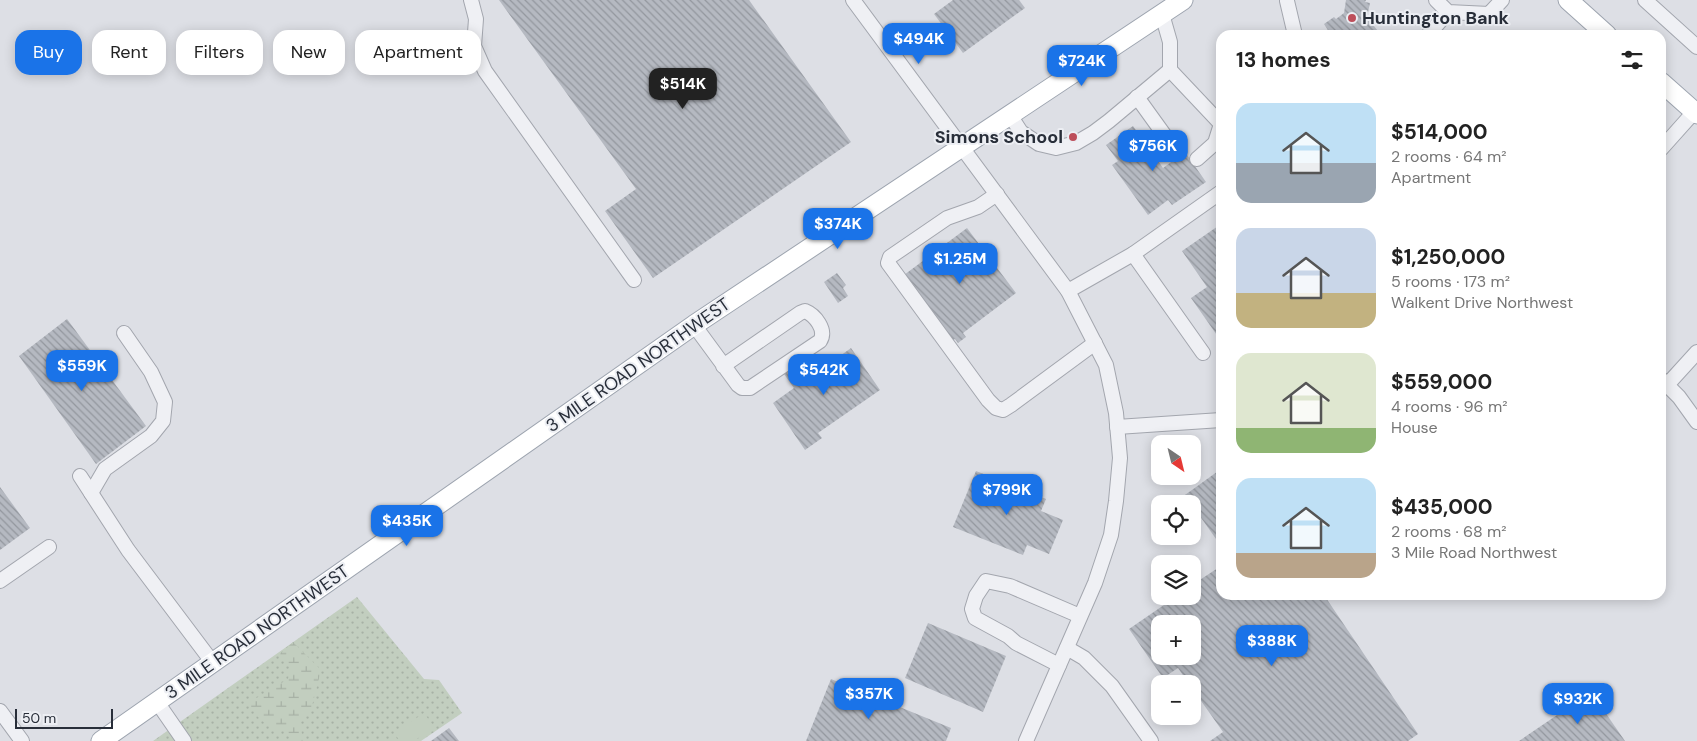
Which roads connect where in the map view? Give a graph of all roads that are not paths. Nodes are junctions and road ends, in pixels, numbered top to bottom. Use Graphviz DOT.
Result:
graph roads {
  1 [pos="470,0"];
  2 [pos="1183,0"];
  3 [pos="1288,0"];
  4 [pos="1436,0"];
  5 [pos="1502,0"];
  6 [pos="1645,0"];
  7 [pos="858,2"];
  8 [pos="1576,3"];
  9 [pos="1448,12"];
  10 [pos="1162,14"];
  11 [pos="1294,30"];
  12 [pos="1432,30"];
  13 [pos="1603,30"];
  14 [pos="1697,47"];
  15 [pos="1170,70"];
  16 [pos="1666,86"];
  17 [pos="1137,97"];
  18 [pos="1696,113"];
  19 [pos="1010,115"];
  20 [pos="1216,119"];
  21 [pos="1216,140"];
  22 [pos="1666,144"];
  23 [pos="963,147"];
  24 [pos="1173,147"];
  25 [pos="1197,159"];
  26 [pos="997,194"];
  27 [pos="1216,196"];
  28 [pos="1134,254"];
  29 [pos="634,280"];
  30 [pos="1068,291"];
  31 [pos="694,325"];
  32 [pos="124,333"];
  33 [pos="1096,343"];
  34 [pos="1697,352"];
  35 [pos="1202,353"];
  36 [pos="723,366"];
  37 [pos="1666,380"];
  38 [pos="1666,384"];
  39 [pos="1216,420"];
  40 [pos="1697,422"];
  41 [pos="1117,427"];
  42 [pos="80,476"];
  43 [pos="91,493"];
  44 [pos="49,547"];
  45 [pos="0,581"];
  46 [pos="1080,616"];
  47 [pos="1066,648"];
  48 [pos="212,663"];
  49 [pos="1059,665"];
  50 [pos="157,702"];
  51 [pos="0,711"];
  52 [pos="22,741"];
  53 [pos="101,741"];
  54 [pos="184,741"];
  55 [pos="1026,741"];
  56 [pos="1151,741"];
  1 -- 29 [label="street"];
  2 -- 10 [label="main road, 3 MILE ROAD NORTHWEST"];
  3 -- 11 [label="street"];
  4 -- 9 [label="street"];
  5 -- 9 [label="street"];
  6 -- 14 [label="street"];
  7 -- 23 [label="street"];
  8 -- 13 [label="main road"];
  9 -- 12 [label="street"];
  10 -- 15 [label="street"];
  10 -- 19 [label="main road, 3 MILE ROAD NORTHWEST"];
  15 -- 17 [label="street"];
  15 -- 20 [label="street"];
  16 -- 18 [label="main road"];
  17 -- 19 [label="street"];
  17 -- 24 [label="street"];
  18 -- 22 [label="street"];
  19 -- 23 [label="main road, 3 MILE ROAD NORTHWEST"];
  21 -- 25 [label="street"];
  23 -- 26 [label="street"];
  23 -- 31 [label="main road, 3 MILE ROAD NORTHWEST"];
  26 -- 30 [label="street"];
  26 -- 33 [label="street"];
  27 -- 28 [label="street"];
  28 -- 30 [label="street"];
  28 -- 35 [label="street"];
  30 -- 33 [label="street"];
  31 -- 36 [label="street"];
  31 -- 48 [label="main road, 3 MILE ROAD NORTHWEST"];
  32 -- 43 [label="street"];
  33 -- 41 [label="street"];
  34 -- 37 [label="street"];
  36 -- 36 [label="street"];
  38 -- 40 [label="street"];
  39 -- 41 [label="street"];
  41 -- 46 [label="street"];
  42 -- 43 [label="street"];
  43 -- 48 [label="street"];
  44 -- 45 [label="street"];
  46 -- 47 [label="street"];
  46 -- 49 [label="street"];
  47 -- 49 [label="street"];
  47 -- 56 [label="street"];
  48 -- 50 [label="main road, 3 MILE ROAD NORTHWEST"];
  49 -- 55 [label="street"];
  50 -- 53 [label="main road, 3 MILE ROAD NORTHWEST"];
  50 -- 54 [label="street"];
  51 -- 52 [label="street"];
}
